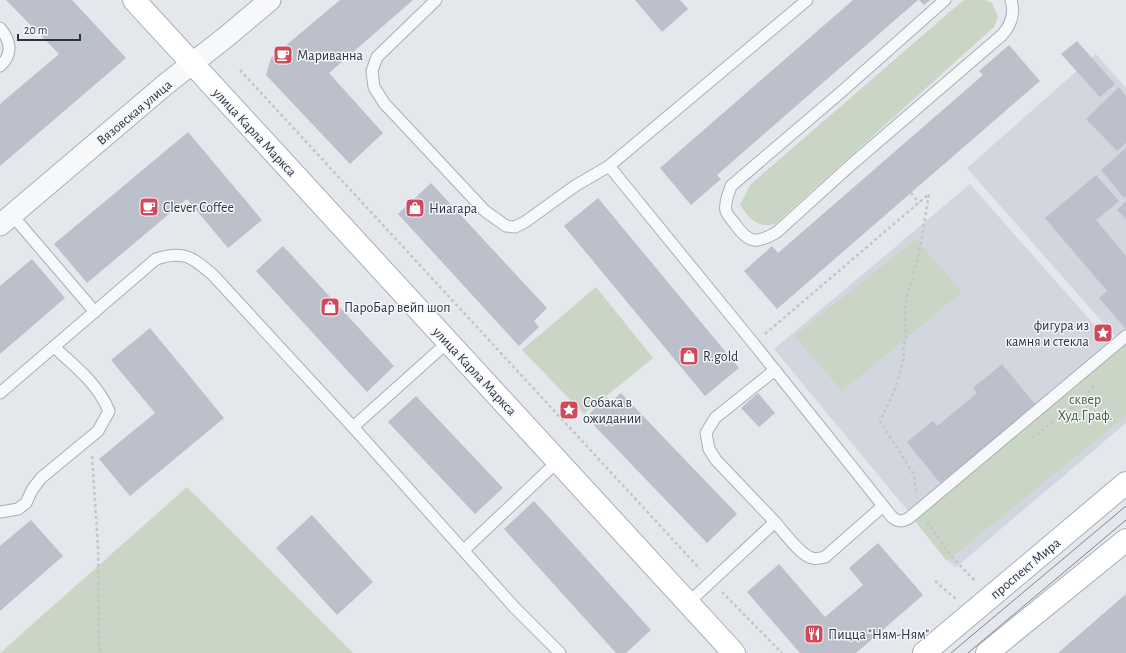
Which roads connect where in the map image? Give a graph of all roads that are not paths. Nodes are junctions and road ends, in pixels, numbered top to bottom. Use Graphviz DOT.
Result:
graph roads {
  1 [pos="134,0"];
  2 [pos="270,0"];
  3 [pos="436,0"];
  4 [pos="807,0"];
  5 [pos="945,0"];
  6 [pos="1011,0"];
  7 [pos="0,28"];
  8 [pos="192,63"];
  9 [pos="0,66"];
  10 [pos="609,166"];
  11 [pos="6,220"];
  12 [pos="95,312"];
  13 [pos="1126,336"];
  14 [pos="448,342"];
  15 [pos="54,347"];
  16 [pos="775,370"];
  17 [pos="0,393"];
  18 [pos="353,427"];
  19 [pos="558,461"];
  20 [pos="1126,483"];
  21 [pos="883,506"];
  22 [pos="0,512"];
  23 [pos="775,522"];
  24 [pos="1126,540"];
  25 [pos="464,550"];
  26 [pos="688,603"];
  27 [pos="560,653"];
  28 [pos="734,653"];
  29 [pos="924,653"];
  30 [pos="987,653"];
  1 -- 8 [label="street, улица Карла Маркса"];
  2 -- 8 [label="street, Вязовская улица"];
  3 -- 10 [label="lane"];
  4 -- 10 [label="lane"];
  5 -- 6 [label="lane"];
  7 -- 9 [label="lane"];
  8 -- 11 [label="street, Вязовская улица"];
  8 -- 14 [label="street, улица Карла Маркса"];
  10 -- 16 [label="lane"];
  11 -- 12 [label="lane"];
  12 -- 15 [label="lane"];
  12 -- 18 [label="lane"];
  13 -- 21 [label="lane"];
  14 -- 18 [label="lane"];
  14 -- 19 [label="street, улица Карла Маркса"];
  15 -- 17 [label="lane"];
  15 -- 22 [label="lane"];
  16 -- 21 [label="lane"];
  16 -- 23 [label="lane"];
  18 -- 25 [label="lane"];
  19 -- 25 [label="lane"];
  19 -- 26 [label="street, улица Карла Маркса"];
  20 -- 29 [label="street, проспект Мира"];
  21 -- 23 [label="lane"];
  23 -- 26 [label="lane"];
  24 -- 30 [label="street"];
  25 -- 27 [label="lane"];
  26 -- 28 [label="street, улица Карла Маркса"];
}
